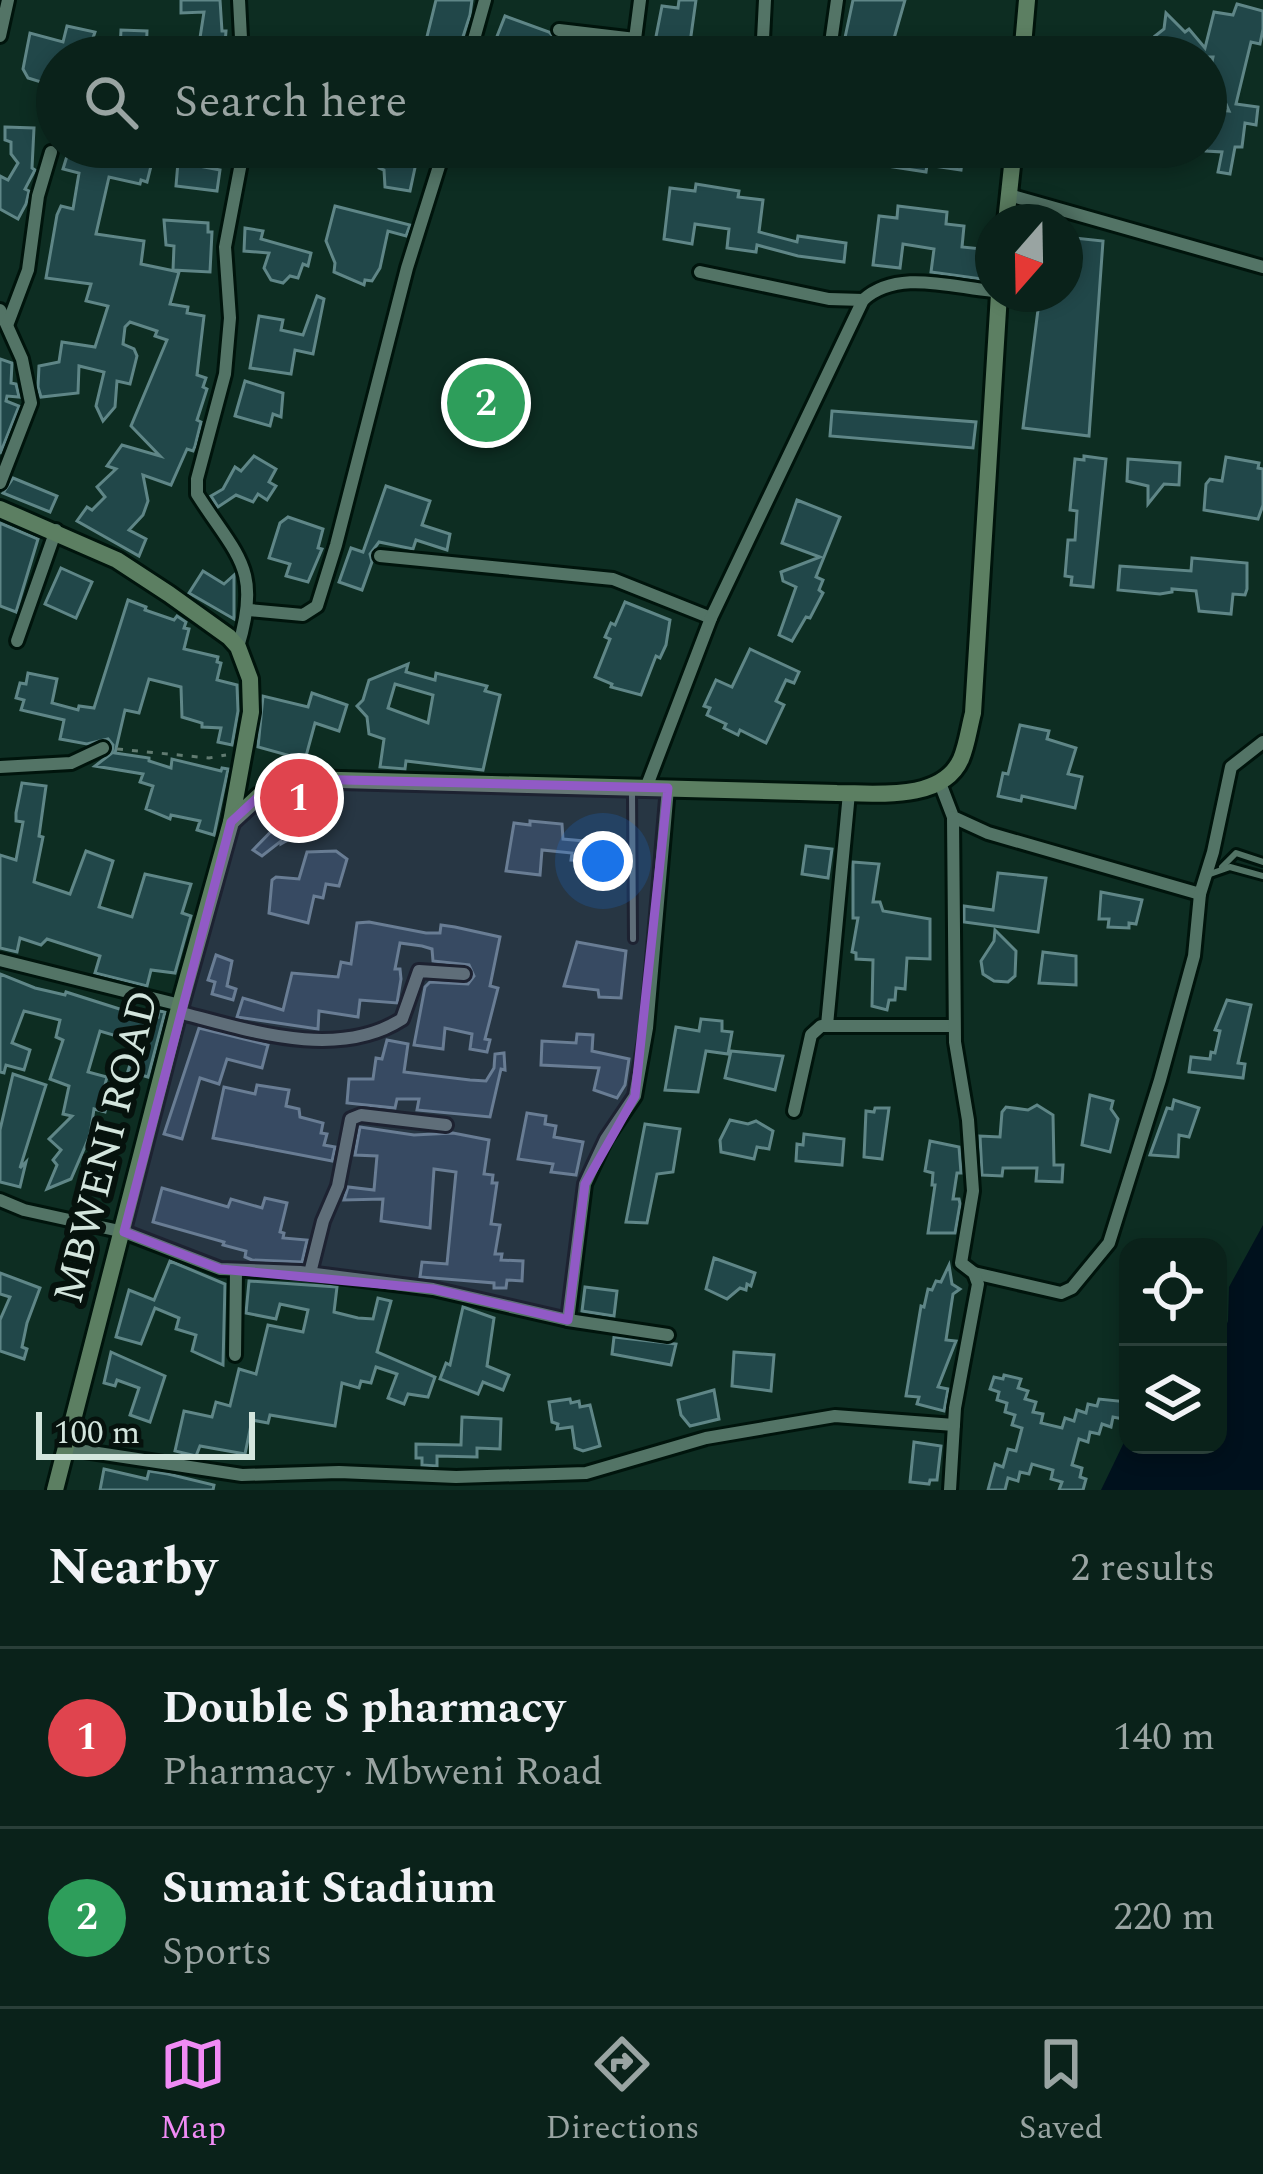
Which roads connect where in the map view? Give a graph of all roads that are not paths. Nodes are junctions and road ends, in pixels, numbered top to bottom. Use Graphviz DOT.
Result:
graph roads {
  1 [pos="8,0"];
  2 [pos="239,0"];
  3 [pos="484,0"];
  4 [pos="640,0"];
  5 [pos="765,0"];
  6 [pos="837,0"];
  7 [pos="1028,0"];
  8 [pos="560,30"];
  9 [pos="0,36"];
  10 [pos="241,36"];
  11 [pos="475,36"];
  12 [pos="609,36"];
  13 [pos="634,36"];
  14 [pos="763,36"];
  15 [pos="832,36"];
  16 [pos="1024,36"];
  17 [pos="46,168"];
  18 [pos="240,168"];
  19 [pos="438,168"];
  20 [pos="1012,168"];
  21 [pos="1009,196"];
  22 [pos="1008,204"];
  23 [pos="1263,267"];
  24 [pos="700,272"];
  25 [pos="975,290"];
  26 [pos="863,300"];
  27 [pos="0,310"];
  28 [pos="995,312"];
  29 [pos="8,323"];
  30 [pos="0,482"];
  31 [pos="0,509"];
  32 [pos="56,530"];
  33 [pos="380,556"];
  34 [pos="250,610"];
  35 [pos="711,618"];
  36 [pos="17,641"];
  37 [pos="238,646"];
  38 [pos="1263,742"];
  39 [pos="103,748"];
  40 [pos="0,767"];
  41 [pos="940,783"];
  42 [pos="639,788"];
  43 [pos="668,788"];
  44 [pos="849,793"];
  45 [pos="953,818"];
  46 [pos="232,823"];
  47 [pos="1263,862"];
  48 [pos="1222,867"];
  49 [pos="1207,875"];
  50 [pos="1263,876"];
  51 [pos="1200,894"];
  52 [pos="633,939"];
  53 [pos="0,960"];
  54 [pos="464,974"];
  55 [pos="179,1008"];
  56 [pos="827,1025"];
  57 [pos="954,1026"];
  58 [pos="794,1111"];
  59 [pos="446,1125"];
  60 [pos="0,1200"];
  61 [pos="124,1232"];
  62 [pos="236,1270"];
  63 [pos="310,1273"];
  64 [pos="974,1273"];
  65 [pos="568,1321"];
  66 [pos="668,1335"];
  67 [pos="235,1355"];
  68 [pos="954,1425"];
  69 [pos="65,1448"];
  70 [pos="586,1473"];
  71 [pos="366,1476"];
  72 [pos="55,1490"];
  73 [pos="356,1490"];
  74 [pos="581,1490"];
  75 [pos="950,1490"];
  1 -- 9 [label="street"];
  2 -- 10 [label="street"];
  3 -- 11 [label="street"];
  4 -- 13 [label="street"];
  5 -- 14 [label="street"];
  6 -- 15 [label="street"];
  7 -- 16 [label="street"];
  8 -- 12 [label="street"];
  17 -- 29 [label="street"];
  18 -- 34 [label="street"];
  19 -- 34 [label="street"];
  20 -- 21 [label="street"];
  21 -- 22 [label="street"];
  21 -- 23 [label="street"];
  24 -- 26 [label="street"];
  25 -- 26 [label="street"];
  26 -- 35 [label="street"];
  27 -- 29 [label="street"];
  28 -- 41 [label="street"];
  29 -- 30 [label="street"];
  31 -- 32 [label="street"];
  32 -- 36 [label="street"];
  32 -- 37 [label="street"];
  33 -- 35 [label="street"];
  34 -- 37 [label="street"];
  35 -- 42 [label="street"];
  37 -- 46 [label="street, MBWENI ROAD"];
  38 -- 49 [label="street"];
  39 -- 40 [label="street"];
  41 -- 44 [label="street"];
  41 -- 45 [label="street"];
  42 -- 43 [label="street"];
  42 -- 46 [label="street"];
  42 -- 52 [label="lane"];
  43 -- 44 [label="street"];
  43 -- 65 [label="street"];
  44 -- 56 [label="street"];
  45 -- 51 [label="street"];
  45 -- 57 [label="street"];
  46 -- 55 [label="street, MBWENI ROAD"];
  47 -- 48 [label="lane"];
  48 -- 49 [label="lane"];
  48 -- 50 [label="lane"];
  49 -- 51 [label="street"];
  51 -- 64 [label="street"];
  53 -- 55 [label="street"];
  54 -- 55 [label="street"];
  55 -- 61 [label="street, MBWENI ROAD"];
  56 -- 57 [label="street"];
  56 -- 58 [label="street"];
  57 -- 64 [label="street"];
  59 -- 63 [label="street"];
  60 -- 61 [label="street"];
  61 -- 62 [label="street"];
  61 -- 69 [label="street, MBWENI ROAD"];
  62 -- 63 [label="street"];
  62 -- 67 [label="street"];
  63 -- 65 [label="street"];
  64 -- 68 [label="street"];
  65 -- 66 [label="street"];
  68 -- 70 [label="street"];
  68 -- 75 [label="street"];
  69 -- 71 [label="street"];
  69 -- 72 [label="street, MBWENI ROAD"];
  70 -- 71 [label="street"];
  70 -- 74 [label="street"];
  71 -- 73 [label="street"];
}
